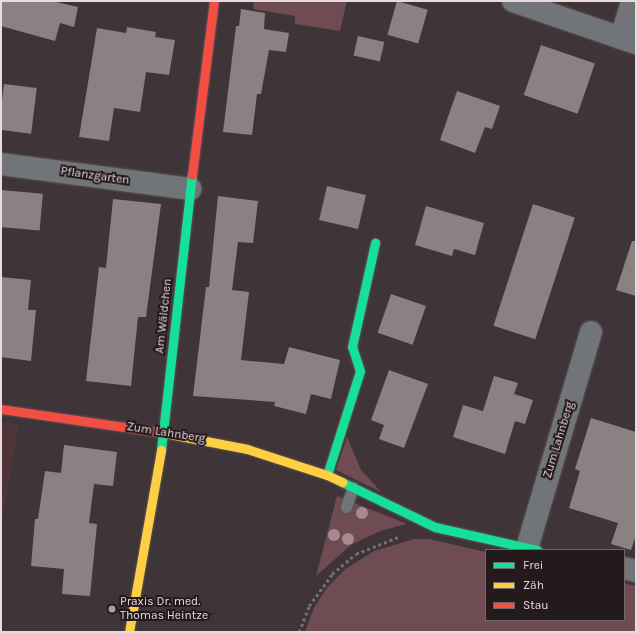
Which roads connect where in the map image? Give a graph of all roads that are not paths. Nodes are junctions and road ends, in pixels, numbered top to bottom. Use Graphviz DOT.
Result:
graph roads {
  1 [pos="214,1"];
  2 [pos="513,1"];
  3 [pos="632,1"];
  4 [pos="628,41"];
  5 [pos="1,164"];
  6 [pos="190,189"];
  7 [pos="375,243"];
  8 [pos="591,332"];
  9 [pos="1,409"];
  10 [pos="164,433"];
  11 [pos="327,475"];
  12 [pos="353,487"];
  13 [pos="346,507"];
  14 [pos="532,549"];
  15 [pos="625,568"];
  16 [pos="636,571"];
  17 [pos="128,632"];
  1 -- 6 [label="street, Am Wäldchen"];
  2 -- 4 [label="street"];
  3 -- 4 [label="street"];
  5 -- 6 [label="street, Pflanzgarten"];
  6 -- 10 [label="street, Am Wäldchen"];
  7 -- 11 [label="street"];
  8 -- 14 [label="street, Zum Lahnberg"];
  9 -- 10 [label="street, Zum Lahnberg"];
  10 -- 11 [label="street, Zum Lahnberg"];
  10 -- 17 [label="street, Am Wäldchen"];
  11 -- 12 [label="street, Zum Lahnberg"];
  12 -- 13 [label="lane"];
  12 -- 14 [label="street, Zum Lahnberg"];
  15 -- 16 [label="street"];
}
